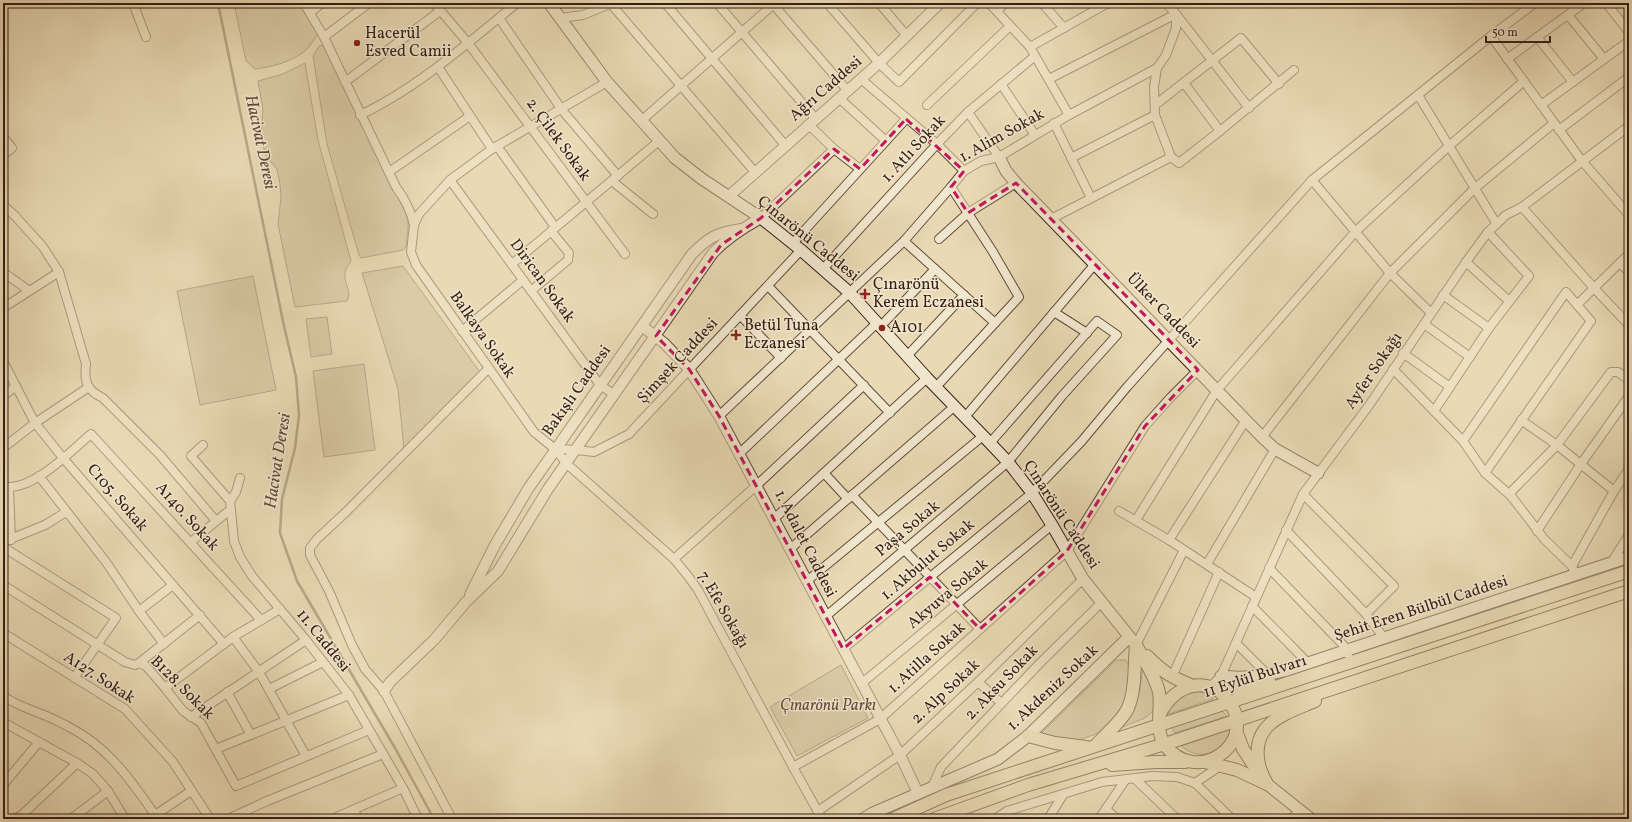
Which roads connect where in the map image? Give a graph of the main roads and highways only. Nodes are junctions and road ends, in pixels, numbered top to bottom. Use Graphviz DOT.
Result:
graph roads {
  1 [pos="549,3"];
  2 [pos="999,156"];
  3 [pos="1318,473"];
  4 [pos="1629,557"];
  5 [pos="1629,572"];
  6 [pos="1629,590"];
  7 [pos="1133,641"];
  8 [pos="1391,669"];
  9 [pos="1318,673"];
  10 [pos="1221,676"];
  11 [pos="1193,686"];
  12 [pos="1213,688"];
  13 [pos="1230,703"];
  14 [pos="1160,719"];
  15 [pos="1236,726"];
  16 [pos="1028,736"];
  17 [pos="1165,744"];
  18 [pos="1093,746"];
  19 [pos="1188,762"];
  20 [pos="1205,762"];
  21 [pos="1089,766"];
  22 [pos="1267,784"];
  23 [pos="862,819"];
  24 [pos="893,819"];
  25 [pos="934,819"];
  26 [pos="1311,819"];
  1 -- 7 [label="main road, Çınarönü Caddesi"];
  2 -- 3 [label="main road, Ülker Caddesi"];
  4 -- 10 [label="main road, Şehit Eren Bülbül Caddesi"];
  5 -- 9 [label="main road, 11 Eylül Bulvarı"];
  6 -- 8 [label="main road"];
  7 -- 11 [label="main road"];
  7 -- 14 [label="main road"];
  7 -- 16 [label="main road, 1. Akdeniz Sokak"];
  7 -- 18 [label="main road"];
  8 -- 15 [label="main road"];
  8 -- 22 [label="main road"];
  9 -- 12 [label="main road"];
  9 -- 13 [label="main road, 11 Eylül Bulvarı"];
  11 -- 12 [label="main road"];
  11 -- 14 [label="main road"];
  12 -- 13 [label="main road"];
  13 -- 14 [label="main road, 11 Eylül Bulvarı"];
  13 -- 15 [label="main road"];
  14 -- 17 [label="main road"];
  14 -- 18 [label="main road, 11 Eylül Bulvarı"];
  15 -- 17 [label="main road"];
  15 -- 20 [label="main road"];
  15 -- 22 [label="main road"];
  16 -- 18 [label="main road"];
  16 -- 23 [label="main road, 1. Akdeniz Sokak"];
  17 -- 19 [label="main road"];
  17 -- 21 [label="main road"];
  18 -- 24 [label="main road, 11 Eylül Bulvarı"];
  19 -- 20 [label="main road"];
  19 -- 21 [label="main road"];
  20 -- 22 [label="main road"];
  21 -- 25 [label="main road"];
  22 -- 26 [label="main road"];
}
